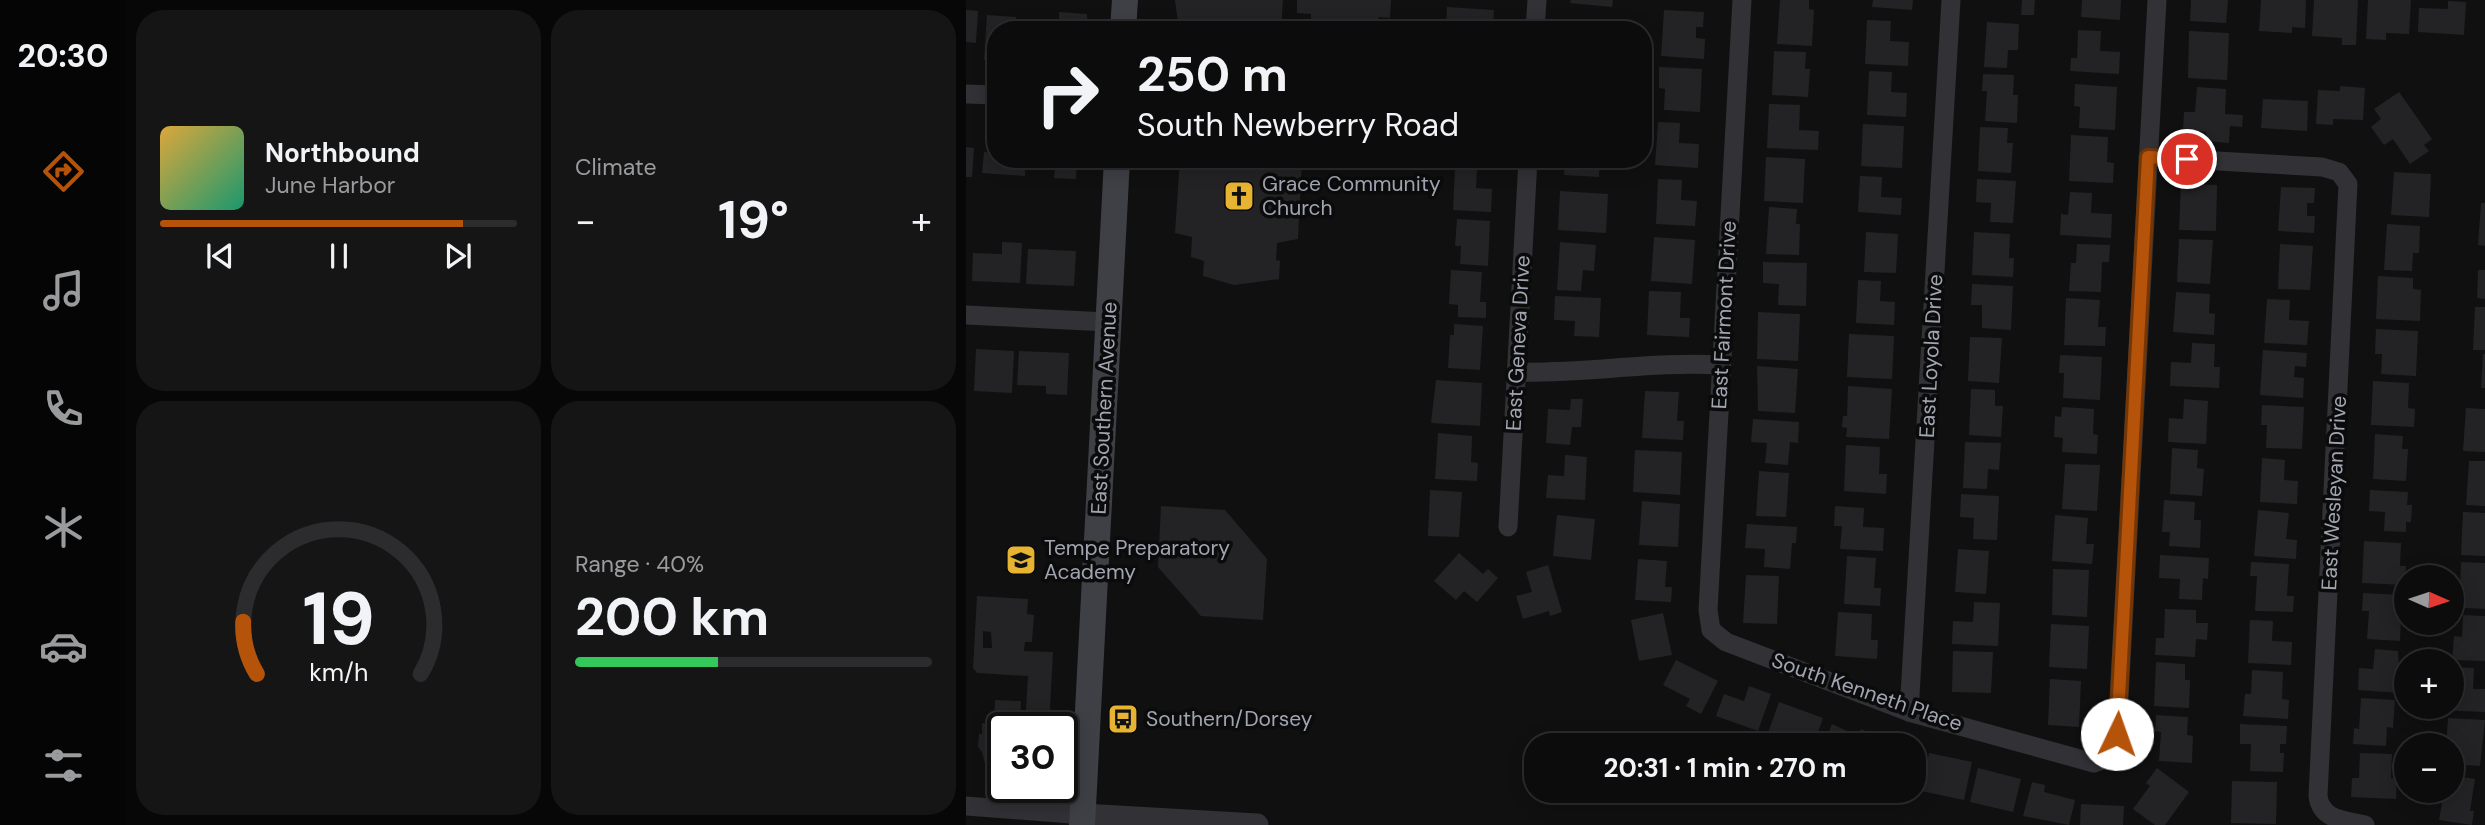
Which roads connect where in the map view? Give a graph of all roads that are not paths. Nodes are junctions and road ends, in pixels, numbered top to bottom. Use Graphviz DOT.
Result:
graph roads {
  1 [pos="1125,0"];
  2 [pos="1537,0"];
  3 [pos="1742,0"];
  4 [pos="1951,0"];
  5 [pos="2157,0"];
  6 [pos="1124,21"];
  7 [pos="1536,21"];
  8 [pos="966,94"];
  9 [pos="987,95"];
  10 [pos="2148,157"];
  11 [pos="1116,168"];
  12 [pos="1527,168"];
  13 [pos="966,315"];
  14 [pos="1108,322"];
  15 [pos="1721,365"];
  16 [pos="1516,372"];
  17 [pos="1508,527"];
  18 [pos="1711,630"];
  19 [pos="1909,712"];
  20 [pos="966,806"];
  21 [pos="1082,820"];
  22 [pos="1257,825"];
  23 [pos="2365,825"];
  1 -- 6 [label="main road"];
  2 -- 7 [label="street"];
  3 -- 15 [label="street, East Fairmont Drive"];
  4 -- 19 [label="street, East Loyola Drive"];
  5 -- 10 [label="street"];
  8 -- 9 [label="street"];
  10 -- 19 [label="street, South Kenneth Place"];
  10 -- 23 [label="street, East Wesleyan Drive"];
  11 -- 14 [label="main road, East Southern Avenue"];
  12 -- 16 [label="street, East Geneva Drive"];
  13 -- 14 [label="street"];
  14 -- 21 [label="main road, East Southern Avenue"];
  15 -- 16 [label="street"];
  15 -- 18 [label="street, East Fairmont Drive"];
  16 -- 17 [label="street, East Geneva Drive"];
  18 -- 19 [label="street, South Kenneth Place"];
  20 -- 21 [label="street"];
  21 -- 22 [label="street"];
}
